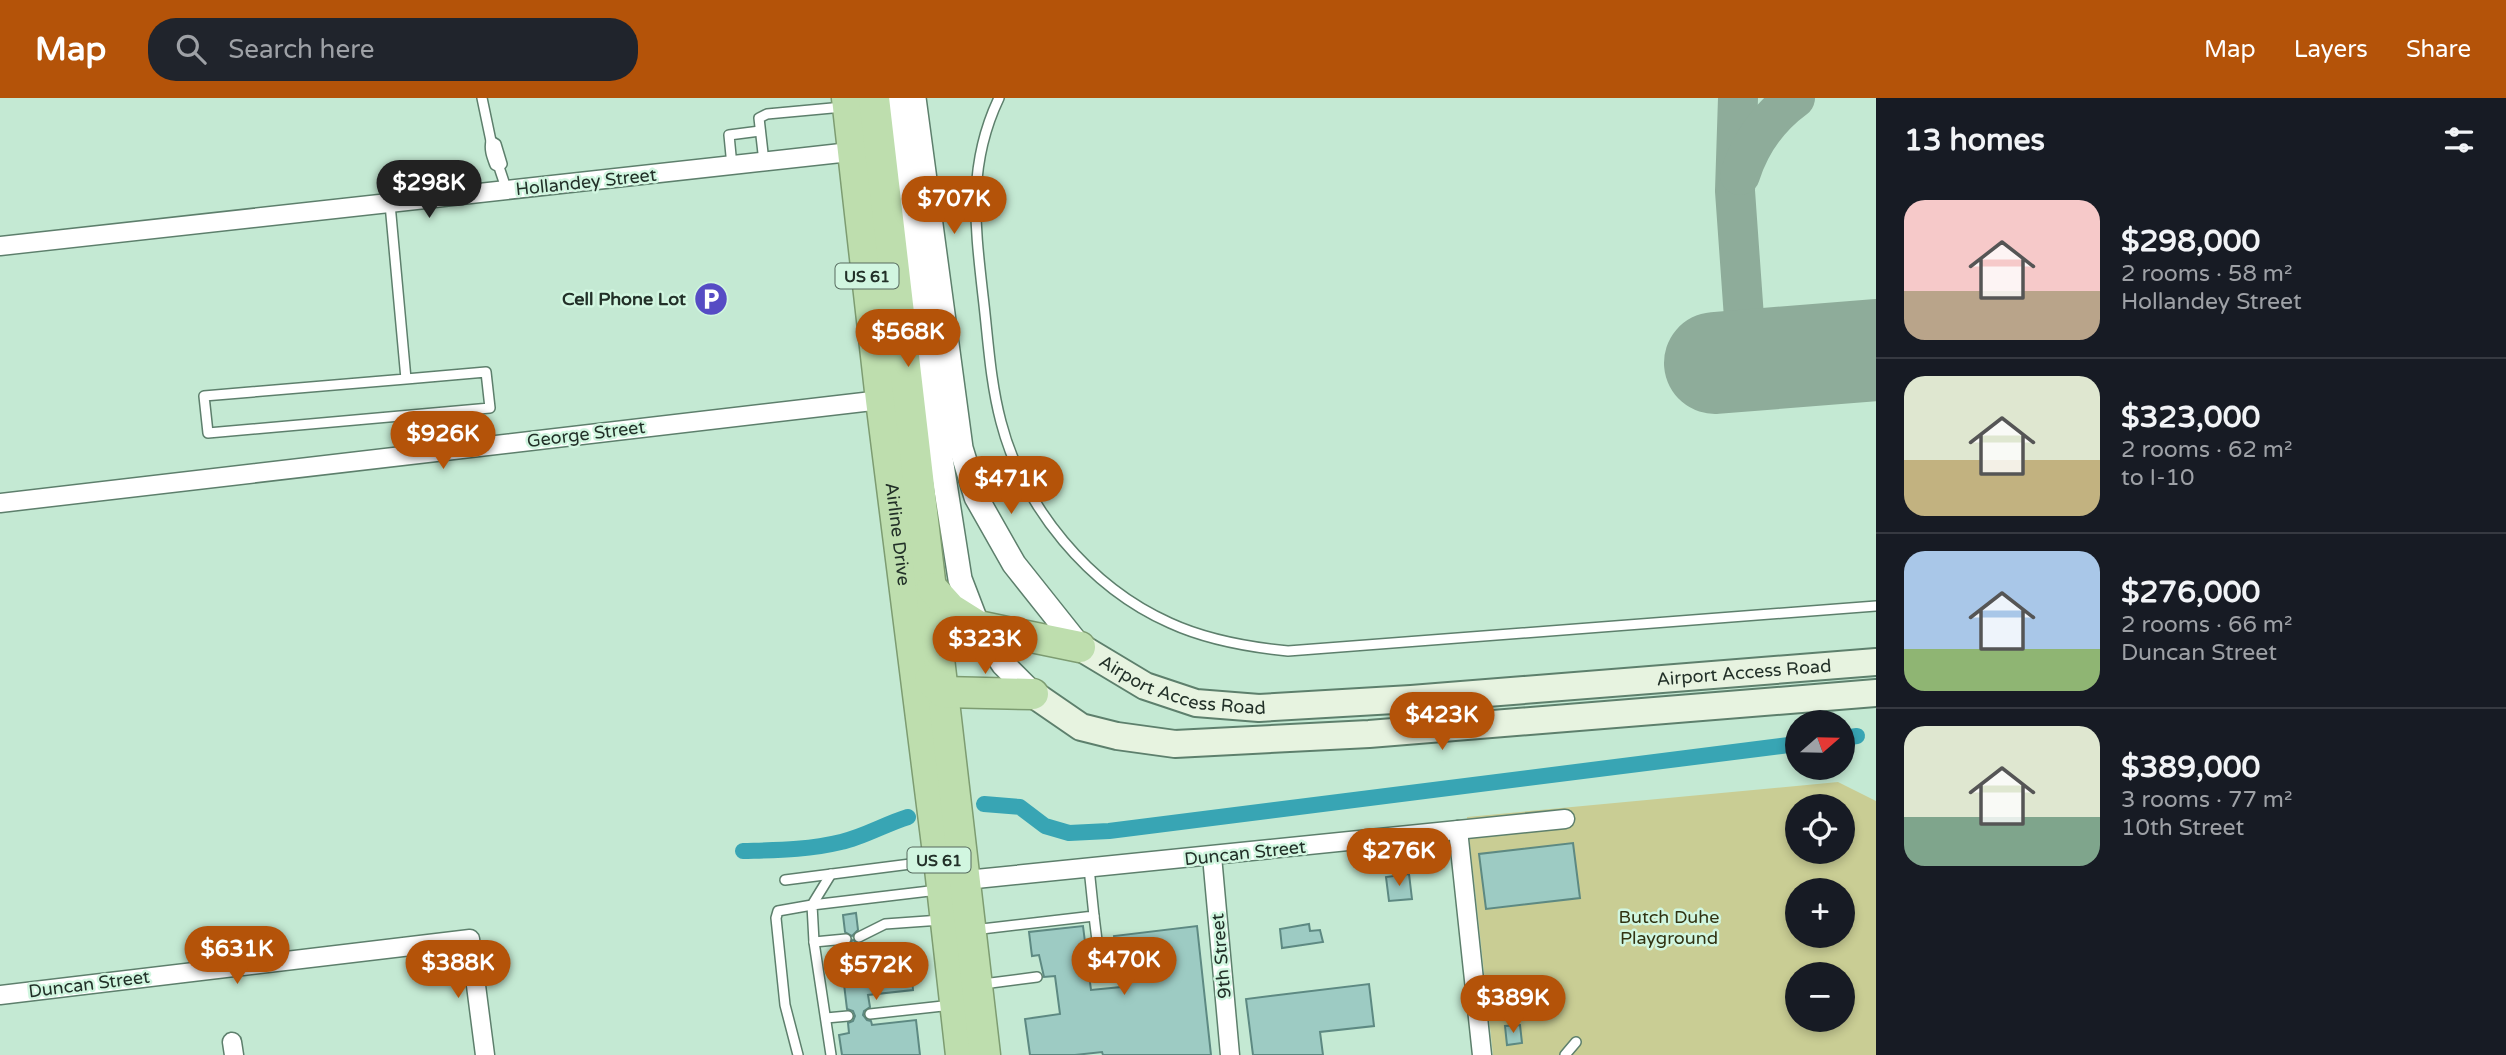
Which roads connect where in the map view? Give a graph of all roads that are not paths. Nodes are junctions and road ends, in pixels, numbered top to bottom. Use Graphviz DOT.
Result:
graph roads {
  1 [pos="482,98"];
  2 [pos="898,98"];
  3 [pos="915,98"];
  4 [pos="999,98"];
  5 [pos="857,101"];
  6 [pos="760,131"];
  7 [pos="867,151"];
  8 [pos="764,162"];
  9 [pos="732,166"];
  10 [pos="507,191"];
  11 [pos="390,204"];
  12 [pos="0,246"];
  13 [pos="406,379"];
  14 [pos="881,400"];
  15 [pos="0,503"];
  16 [pos="932,588"];
  17 [pos="1876,606"];
  18 [pos="978,626"];
  19 [pos="1080,646"];
  20 [pos="1876,662"];
  21 [pos="913,666"];
  22 [pos="943,692"];
  23 [pos="988,693"];
  24 [pos="1876,693"];
  25 [pos="1033,694"];
  26 [pos="951,754"];
  27 [pos="1565,819"];
  28 [pos="1458,831"];
  29 [pos="1212,856"];
  30 [pos="939,861"];
  31 [pos="1089,868"];
  32 [pos="831,874"];
  33 [pos="785,880"];
  34 [pos="954,885"];
  35 [pos="812,905"];
  36 [pos="1094,916"];
  37 [pos="959,925"];
  38 [pos="859,937"];
  39 [pos="846,939"];
  40 [pos="814,942"];
  41 [pos="1101,973"];
  42 [pos="1037,977"];
  43 [pos="978,984"];
  44 [pos="0,995"];
  45 [pos="956,1005"];
  46 [pos="870,1014"];
  47 [pos="848,1016"];
  48 [pos="826,1018"];
  49 [pos="1576,1042"];
  50 [pos="485,1055"];
  51 [pos="799,1055"];
  52 [pos="831,1055"];
  53 [pos="961,1055"];
  54 [pos="985,1055"];
  55 [pos="1230,1055"];
  56 [pos="1482,1055"];
  57 [pos="1565,1055"];
  1 -- 10 [label="lane"];
  2 -- 18 [label="street"];
  3 -- 19 [label="street, Airport Access Road"];
  4 -- 17 [label="lane"];
  5 -- 6 [label="lane"];
  5 -- 7 [label="highway, Airline Drive / US 61"];
  6 -- 8 [label="lane"];
  6 -- 9 [label="lane"];
  7 -- 8 [label="street, Hollandey Street"];
  7 -- 14 [label="highway, Airline Drive / US 61"];
  7 -- 16 [label="highway, Airline Drive / US 61"];
  8 -- 9 [label="street, Hollandey Street"];
  9 -- 10 [label="street, Hollandey Street"];
  10 -- 11 [label="street, Hollandey Street"];
  11 -- 12 [label="street, Hollandey Street"];
  11 -- 13 [label="lane"];
  13 -- 13 [label="lane"];
  14 -- 15 [label="street, George Street"];
  14 -- 21 [label="highway, Airline Drive / US 61"];
  16 -- 18 [label="highway"];
  16 -- 22 [label="highway, Airline Drive / US 61"];
  18 -- 19 [label="highway"];
  18 -- 25 [label="street"];
  19 -- 20 [label="main road, Airport Access Road"];
  21 -- 22 [label="highway"];
  21 -- 30 [label="highway, Airline Drive / US 61"];
  22 -- 23 [label="highway"];
  22 -- 26 [label="highway, Airline Drive / US 61"];
  23 -- 25 [label="highway"];
  23 -- 26 [label="highway"];
  24 -- 25 [label="main road, Airport Access Road"];
  26 -- 34 [label="highway, Airline Drive / US 61"];
  27 -- 28 [label="street, Duncan Street"];
  28 -- 29 [label="street, Duncan Street"];
  28 -- 56 [label="street"];
  29 -- 31 [label="street, Duncan Street"];
  29 -- 55 [label="street, 9th Street"];
  30 -- 32 [label="lane"];
  30 -- 34 [label="highway, Airline Drive / US 61"];
  31 -- 34 [label="street, Duncan Street"];
  31 -- 36 [label="lane"];
  32 -- 33 [label="lane"];
  32 -- 35 [label="lane"];
  34 -- 35 [label="lane"];
  34 -- 37 [label="highway, Airline Drive / US 61"];
  35 -- 40 [label="lane"];
  35 -- 51 [label="lane"];
  36 -- 37 [label="lane"];
  36 -- 41 [label="lane"];
  37 -- 38 [label="lane"];
  37 -- 43 [label="highway, Airline Drive / US 61"];
  37 -- 45 [label="highway, Airline Drive / US 61"];
  39 -- 40 [label="lane"];
  40 -- 48 [label="lane"];
  42 -- 43 [label="lane"];
  43 -- 54 [label="highway, Airline Drive / US 61"];
  44 -- 50 [label="street, Duncan Street"];
  45 -- 46 [label="lane"];
  45 -- 53 [label="highway, Airline Drive / US 61"];
  47 -- 48 [label="lane"];
  48 -- 52 [label="lane"];
  49 -- 57 [label="lane"];
}
